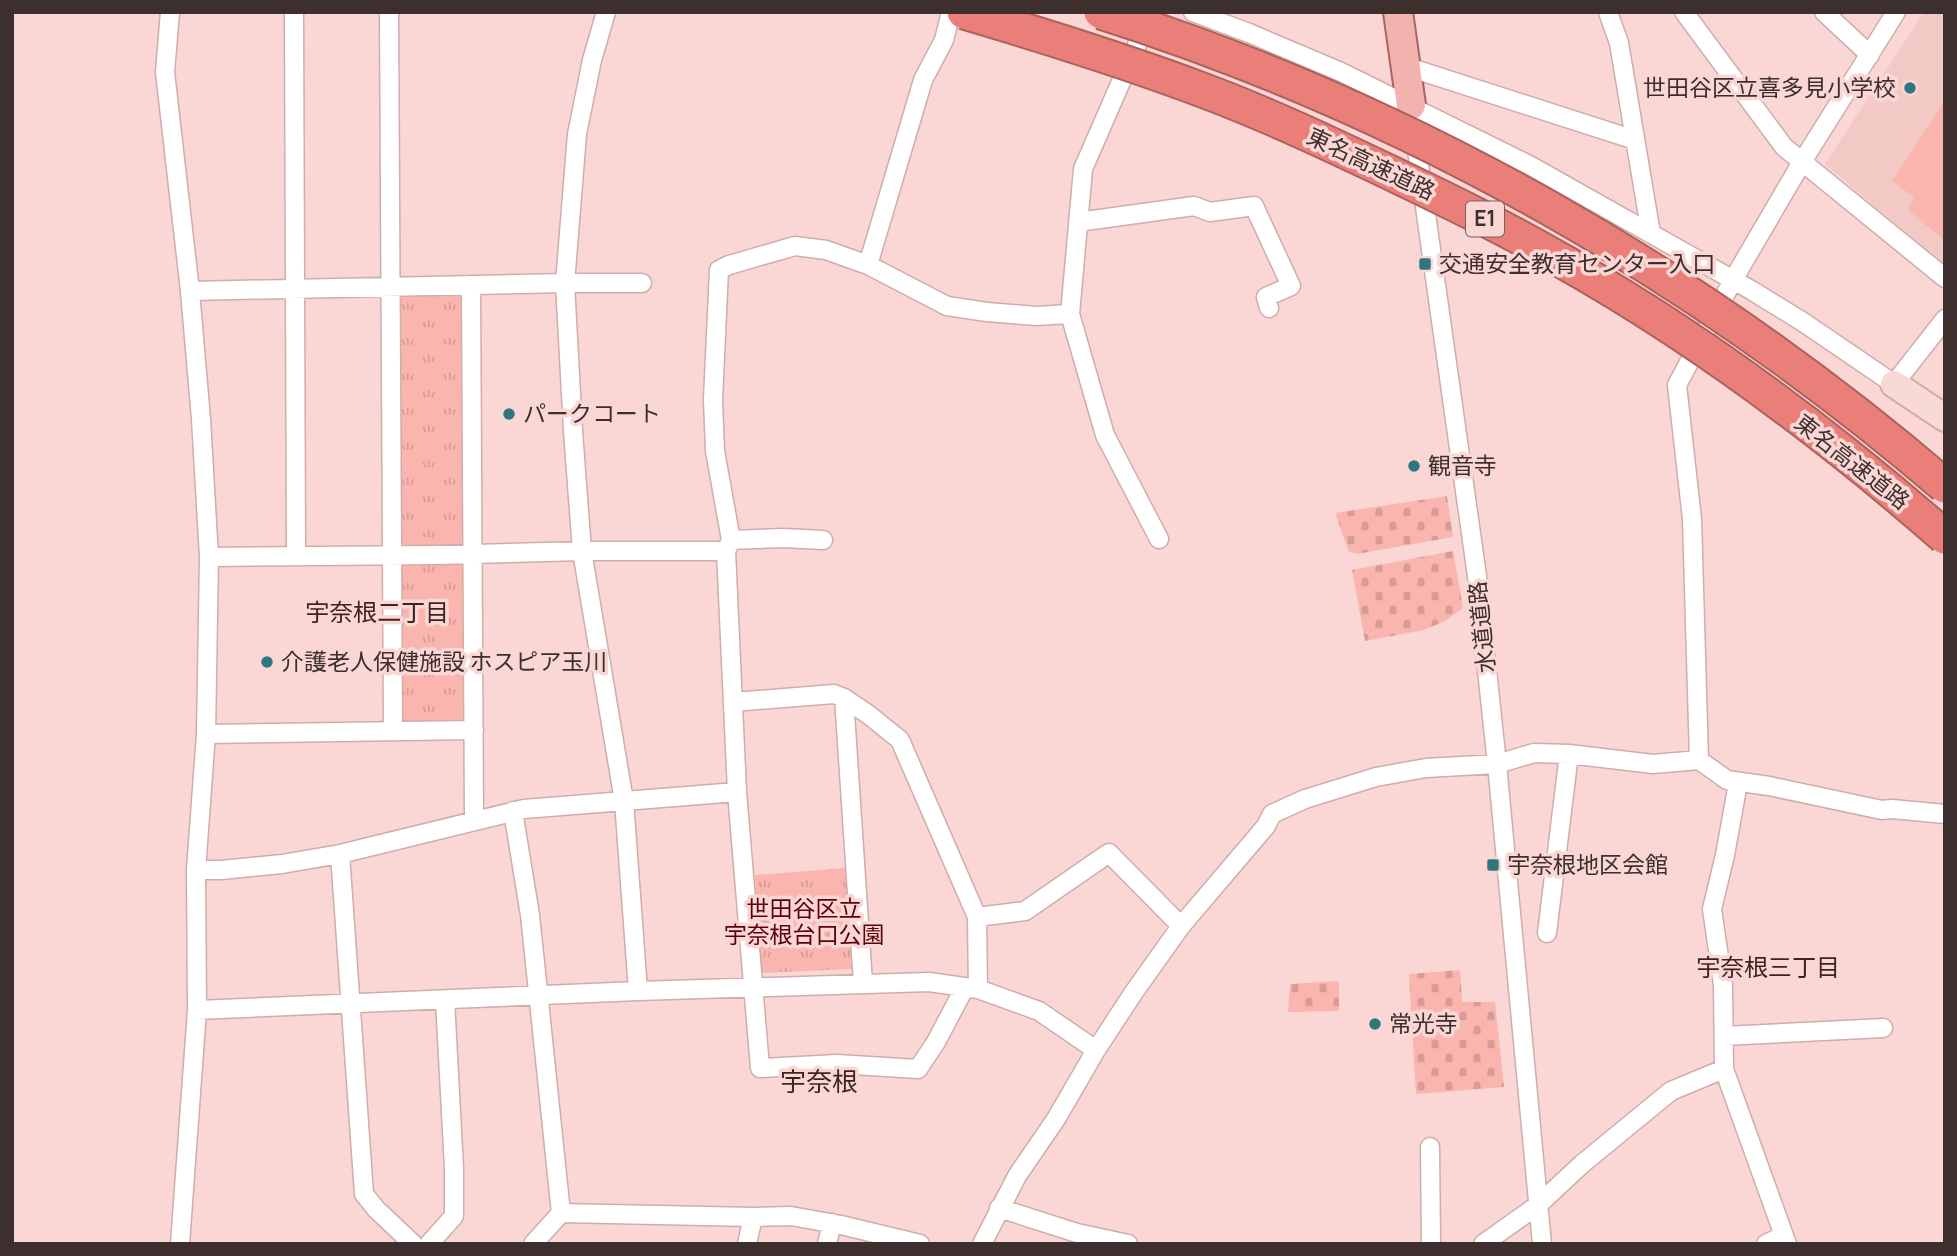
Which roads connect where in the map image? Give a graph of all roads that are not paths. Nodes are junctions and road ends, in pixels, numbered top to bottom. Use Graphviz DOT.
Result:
graph roads {
  1 [pos="170,12"];
  2 [pos="294,12"];
  3 [pos="389,12"];
  4 [pos="606,12"];
  5 [pos="951,12"];
  6 [pos="964,12"];
  7 [pos="1101,12"];
  8 [pos="1151,12"];
  9 [pos="1193,12"];
  10 [pos="1398,12"];
  11 [pos="1608,12"];
  12 [pos="1684,12"];
  13 [pos="1824,12"];
  14 [pos="1896,12"];
  15 [pos="1870,55"];
  16 [pos="1405,66"];
  17 [pos="1411,105"];
  18 [pos="1635,141"];
  19 [pos="1802,162"];
  20 [pos="1078,222"];
  21 [pos="1651,234"];
  22 [pos="868,265"];
  23 [pos="1945,278"];
  24 [pos="1733,280"];
  25 [pos="565,283"];
  26 [pos="642,283"];
  27 [pos="471,285"];
  28 [pos="390,286"];
  29 [pos="295,289"];
  30 [pos="190,291"];
  31 [pos="1269,308"];
  32 [pos="1070,314"];
  33 [pos="1945,319"];
  34 [pos="1894,384"];
  35 [pos="1945,418"];
  36 [pos="1945,486"];
  37 [pos="1945,537"];
  38 [pos="1159,539"];
  39 [pos="823,540"];
  40 [pos="729,545"];
  41 [pos="582,551"];
  42 [pos="474,553"];
  43 [pos="296,555"];
  44 [pos="391,555"];
  45 [pos="209,557"];
  46 [pos="844,698"];
  47 [pos="733,702"];
  48 [pos="474,730"];
  49 [pos="393,731"];
  50 [pos="206,734"];
  51 [pos="1570,754"];
  52 [pos="1699,760"];
  53 [pos="1497,764"];
  54 [pos="1738,783"];
  55 [pos="737,792"];
  56 [pos="624,801"];
  57 [pos="513,811"];
  58 [pos="1945,814"];
  59 [pos="474,820"];
  60 [pos="340,854"];
  61 [pos="196,870"];
  62 [pos="977,917"];
  63 [pos="1181,926"];
  64 [pos="1547,933"];
  65 [pos="863,983"];
  66 [pos="752,987"];
  67 [pos="971,988"];
  68 [pos="638,991"];
  69 [pos="538,996"];
  70 [pos="444,1000"];
  71 [pos="351,1003"];
  72 [pos="197,1010"];
  73 [pos="1883,1028"];
  74 [pos="1724,1036"];
  75 [pos="1096,1050"];
  76 [pos="1724,1069"];
  77 [pos="1430,1147"];
  78 [pos="1538,1205"];
  79 [pos="999,1208"];
  80 [pos="561,1213"];
  81 [pos="753,1217"];
  82 [pos="832,1223"];
  83 [pos="1785,1240"];
  84 [pos="180,1244"];
  85 [pos="413,1244"];
  86 [pos="429,1244"];
  87 [pos="533,1244"];
  88 [pos="747,1244"];
  89 [pos="827,1244"];
  90 [pos="920,1244"];
  91 [pos="982,1244"];
  92 [pos="1128,1244"];
  93 [pos="1431,1244"];
  94 [pos="1483,1244"];
  95 [pos="1542,1244"];
  96 [pos="1766,1244"];
  1 -- 30 [label="street"];
  2 -- 29 [label="street"];
  3 -- 28 [label="street"];
  4 -- 25 [label="street"];
  5 -- 22 [label="street"];
  6 -- 37 [label="highway, 東名高速道路 / E1, bridge"];
  7 -- 36 [label="highway, 東名高速道路 / E1, bridge"];
  8 -- 20 [label="street"];
  9 -- 17 [label="street"];
  10 -- 16 [label="main road, 水道道路"];
  11 -- 18 [label="street"];
  12 -- 19 [label="street"];
  13 -- 15 [label="street"];
  14 -- 15 [label="street"];
  15 -- 19 [label="street"];
  16 -- 17 [label="main road, 水道道路"];
  16 -- 18 [label="street"];
  17 -- 21 [label="street"];
  17 -- 53 [label="street, 水道道路"];
  18 -- 21 [label="street"];
  19 -- 23 [label="street"];
  19 -- 24 [label="street"];
  20 -- 31 [label="street"];
  20 -- 32 [label="street"];
  21 -- 24 [label="street"];
  22 -- 32 [label="street"];
  22 -- 40 [label="street"];
  24 -- 34 [label="street"];
  24 -- 52 [label="street"];
  25 -- 26 [label="street"];
  25 -- 27 [label="street"];
  25 -- 41 [label="street"];
  27 -- 28 [label="street"];
  27 -- 42 [label="street"];
  28 -- 29 [label="street"];
  28 -- 44 [label="street"];
  29 -- 30 [label="street"];
  29 -- 43 [label="street"];
  30 -- 45 [label="street"];
  32 -- 38 [label="street"];
  33 -- 34 [label="street"];
  34 -- 35 [label="street"];
  39 -- 40 [label="street"];
  40 -- 41 [label="street"];
  40 -- 47 [label="street"];
  41 -- 42 [label="street"];
  41 -- 56 [label="street"];
  42 -- 44 [label="street"];
  42 -- 48 [label="street"];
  43 -- 44 [label="street"];
  43 -- 45 [label="street"];
  44 -- 49 [label="street"];
  45 -- 50 [label="street"];
  46 -- 47 [label="street"];
  46 -- 62 [label="street"];
  46 -- 65 [label="street"];
  47 -- 55 [label="street"];
  48 -- 49 [label="street"];
  48 -- 59 [label="street"];
  49 -- 50 [label="street"];
  50 -- 61 [label="street"];
  51 -- 52 [label="street"];
  51 -- 53 [label="street"];
  51 -- 64 [label="street"];
  52 -- 54 [label="street"];
  53 -- 63 [label="street"];
  53 -- 78 [label="street, 水道道路"];
  54 -- 58 [label="street"];
  54 -- 74 [label="street"];
  55 -- 56 [label="street"];
  55 -- 66 [label="street"];
  56 -- 57 [label="street"];
  56 -- 68 [label="street"];
  57 -- 59 [label="street"];
  57 -- 69 [label="street"];
  59 -- 60 [label="street"];
  60 -- 61 [label="street"];
  60 -- 71 [label="street"];
  61 -- 72 [label="street"];
  62 -- 63 [label="street"];
  62 -- 67 [label="street"];
  63 -- 75 [label="street"];
  65 -- 66 [label="street"];
  65 -- 67 [label="street"];
  66 -- 67 [label="street"];
  66 -- 68 [label="street"];
  67 -- 75 [label="street"];
  68 -- 69 [label="street"];
  69 -- 70 [label="street"];
  69 -- 80 [label="street"];
  70 -- 71 [label="street"];
  70 -- 86 [label="street"];
  71 -- 72 [label="street"];
  71 -- 85 [label="street"];
  72 -- 84 [label="street"];
  73 -- 74 [label="street"];
  74 -- 76 [label="street"];
  75 -- 79 [label="street"];
  76 -- 78 [label="street"];
  76 -- 83 [label="street"];
  77 -- 93 [label="street"];
  78 -- 94 [label="street"];
  78 -- 95 [label="street, 水道道路"];
  79 -- 91 [label="street"];
  79 -- 92 [label="street"];
  80 -- 81 [label="street"];
  80 -- 87 [label="street"];
  81 -- 82 [label="street"];
  81 -- 88 [label="street"];
  82 -- 89 [label="street"];
  82 -- 90 [label="street"];
  83 -- 96 [label="street"];
}
